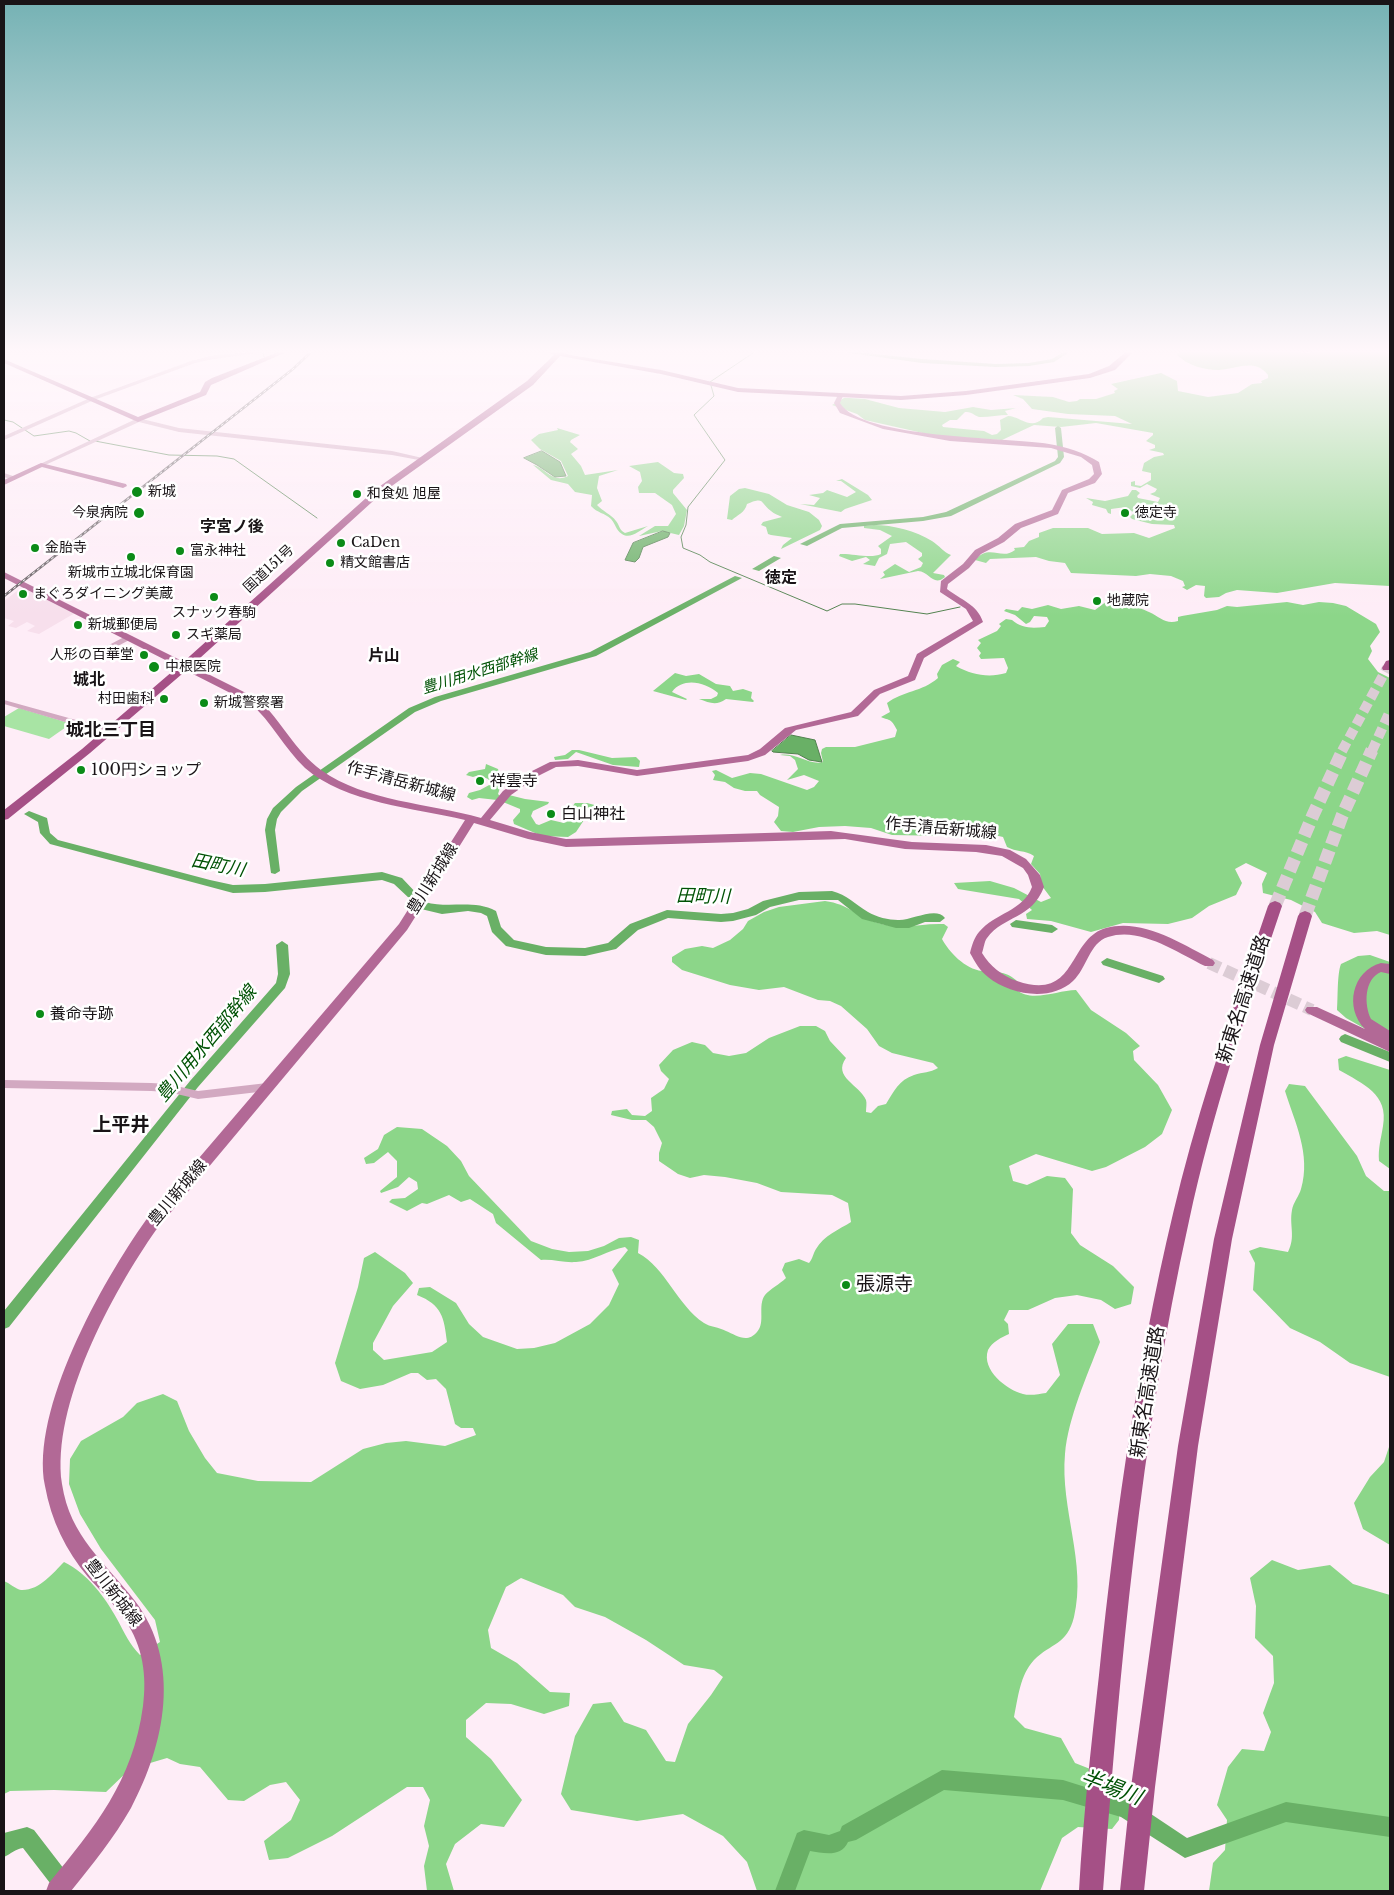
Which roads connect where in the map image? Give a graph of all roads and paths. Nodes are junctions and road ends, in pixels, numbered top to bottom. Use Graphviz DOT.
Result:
graph roads {
  1 [pos="95,439"];
  2 [pos="266,439"];
  3 [pos="451,439"];
  4 [pos="958,439"];
  5 [pos="424,459"];
  6 [pos="41,465"];
  7 [pos="4,476"];
  8 [pos="14,478"];
  9 [pos="4,483"];
  10 [pos="123,486"];
  11 [pos="4,575"];
  12 [pos="129,638"];
  13 [pos="96,654"];
  14 [pos="185,666"];
  15 [pos="4,702"];
  16 [pos="111,729"];
  17 [pos="4,816"];
  18 [pos="477,820"];
  19 [pos="1275,906"];
  20 [pos="1305,916"];
  21 [pos="1209,963"];
  22 [pos="1390,969"];
  23 [pos="1312,1010"];
  24 [pos="1390,1037"];
  25 [pos="1390,1048"];
  26 [pos="4,1084"];
  27 [pos="267,1087"];
  28 [pos="57,1891"];
  29 [pos="1091,1891"];
  30 [pos="1132,1891"];
  1 -- 6 [label="street"];
  2 -- 5 [label="street"];
  3 -- 5 [label="highway, 国道151号"];
  4 -- 18 [label="main road, 豊川新城線"];
  5 -- 14 [label="highway, 国道151号"];
  6 -- 8 [label="main road"];
  6 -- 10 [label="main road"];
  7 -- 8 [label="street"];
  8 -- 9 [label="main road"];
  11 -- 12 [label="main road, 作手清岳新城線"];
  12 -- 13 [label="street"];
  12 -- 14 [label="main road, 作手清岳新城線"];
  14 -- 16 [label="highway, 国道151号"];
  14 -- 18 [label="main road, 作手清岳新城線"];
  15 -- 16 [label="street"];
  16 -- 17 [label="highway, 国道151号"];
  18 -- 21 [label="main road, 作手清岳新城線"];
  18 -- 27 [label="main road, 豊川新城線"];
  19 -- 29 [label="highway, 新東名高速道路"];
  20 -- 30 [label="highway, 新東名高速道路"];
  22 -- 24 [label="main road"];
  23 -- 25 [label="main road"];
  26 -- 27 [label="street"];
  27 -- 28 [label="main road, 豊川新城線"];
}
